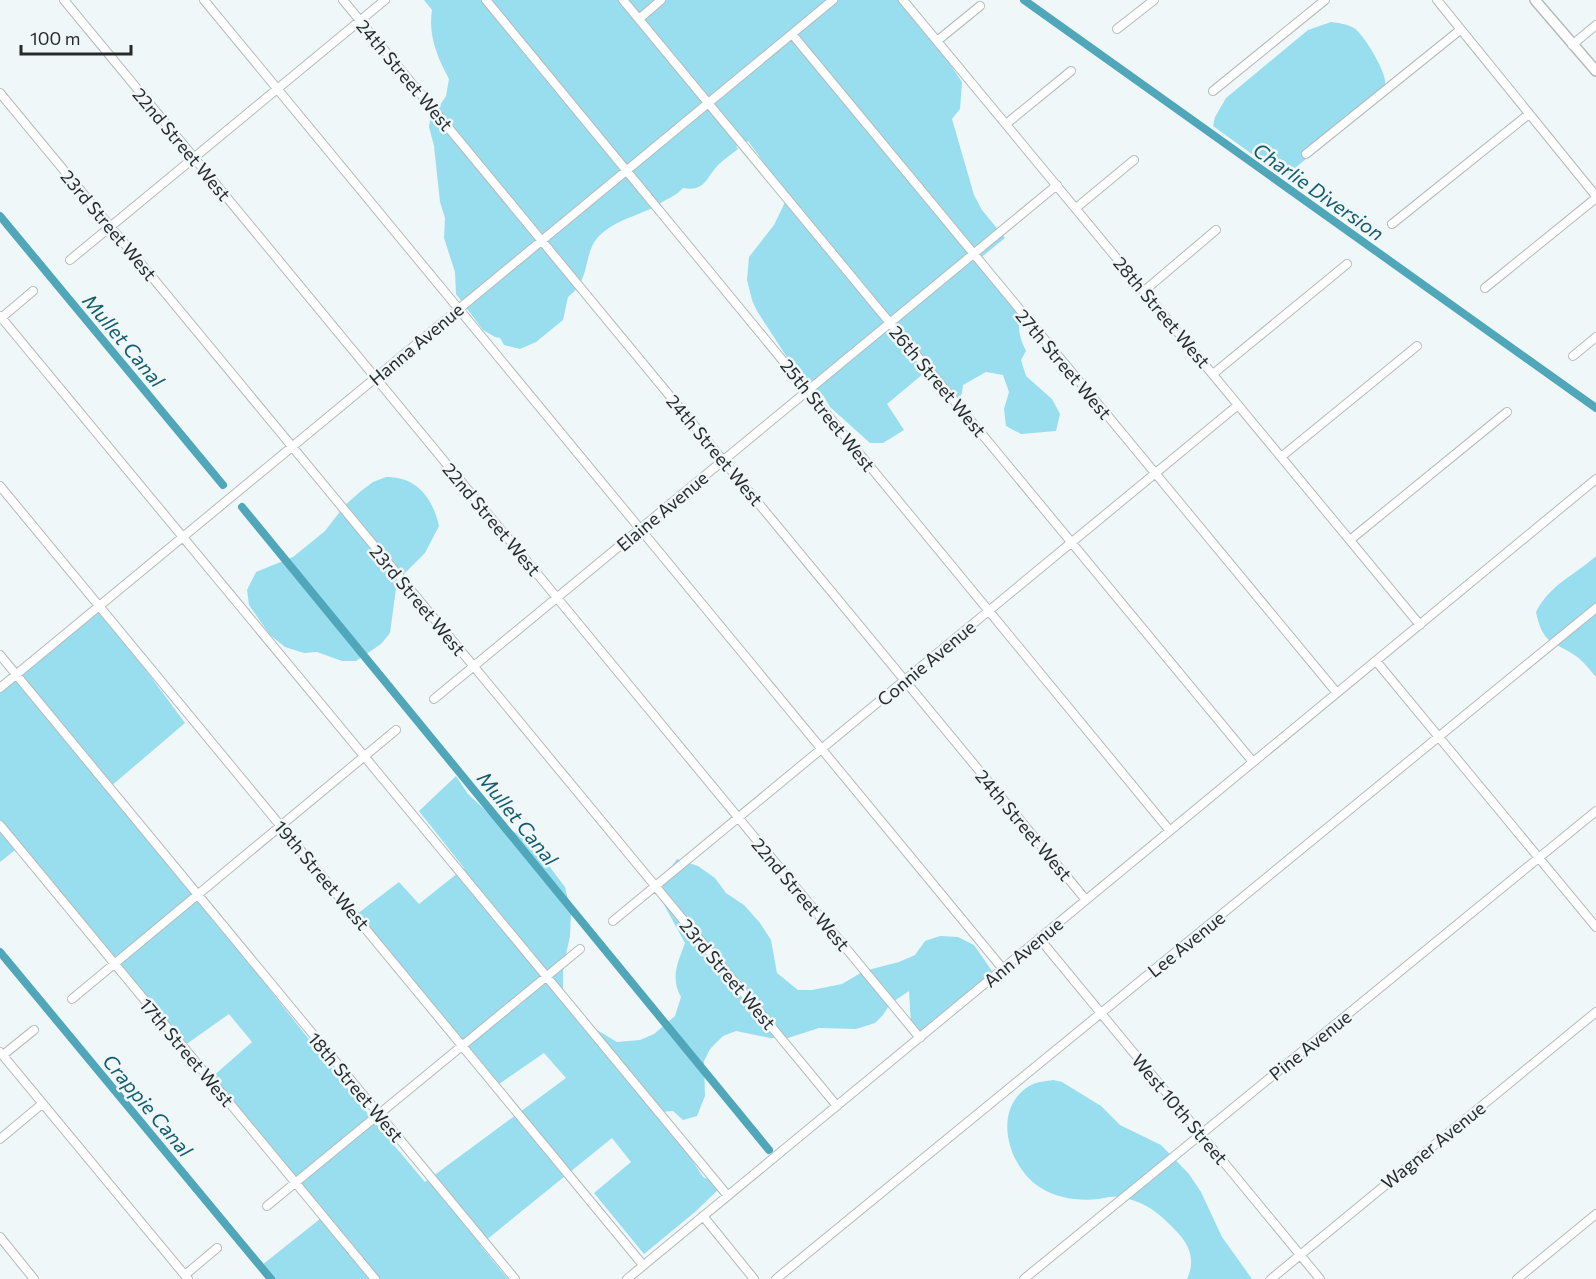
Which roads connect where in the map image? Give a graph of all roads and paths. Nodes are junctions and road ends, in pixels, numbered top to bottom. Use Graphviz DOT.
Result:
graph roads {
  1 [pos="64,0"];
  2 [pos="204,0"];
  3 [pos="343,0"];
  4 [pos="385,0"];
  5 [pos="486,0"];
  6 [pos="623,0"];
  7 [pos="662,0"];
  8 [pos="833,0"];
  9 [pos="903,0"];
  10 [pos="1154,0"];
  11 [pos="1325,0"];
  12 [pos="1437,0"];
  13 [pos="1534,0"];
  14 [pos="980,6"];
  15 [pos="639,19"];
  16 [pos="360,21"];
  17 [pos="1596,25"];
  18 [pos="1118,29"];
  19 [pos="1460,30"];
  20 [pos="792,34"];
  21 [pos="937,41"];
  22 [pos="1572,45"];
  23 [pos="1071,71"];
  24 [pos="1596,71"];
  25 [pos="278,89"];
  26 [pos="1213,91"];
  27 [pos="0,93"];
  28 [pos="708,102"];
  29 [pos="1529,114"];
  30 [pos="1006,124"];
  31 [pos="1306,154"];
  32 [pos="194,158"];
  33 [pos="1134,160"];
  34 [pos="626,170"];
  35 [pos="1057,185"];
  36 [pos="1596,197"];
  37 [pos="1076,208"];
  38 [pos="1392,224"];
  39 [pos="110,227"];
  40 [pos="1216,230"];
  41 [pos="542,240"];
  42 [pos="974,254"];
  43 [pos="70,260"];
  44 [pos="1347,264"];
  45 [pos="1485,288"];
  46 [pos="33,291"];
  47 [pos="1144,291"];
  48 [pos="459,309"];
  49 [pos="1,317"];
  50 [pos="890,323"];
  51 [pos="1596,337"];
  52 [pos="1417,346"];
  53 [pos="1573,356"];
  54 [pos="1213,374"];
  55 [pos="375,378"];
  56 [pos="808,391"];
  57 [pos="1238,405"];
  58 [pos="1507,412"];
  59 [pos="292,447"];
  60 [pos="1281,457"];
  61 [pos="723,460"];
  62 [pos="1155,474"];
  63 [pos="1596,479"];
  64 [pos="0,486"];
  65 [pos="640,529"];
  66 [pos="183,536"];
  67 [pos="1350,540"];
  68 [pos="1072,542"];
  69 [pos="557,598"];
  70 [pos="99,606"];
  71 [pos="1596,608"];
  72 [pos="989,611"];
  73 [pos="1420,625"];
  74 [pos="0,656"];
  75 [pos="1376,661"];
  76 [pos="474,667"];
  77 [pos="16,675"];
  78 [pos="905,680"];
  79 [pos="0,688"];
  80 [pos="1337,693"];
  81 [pos="434,699"];
  82 [pos="396,730"];
  83 [pos="1438,736"];
  84 [pos="822,749"];
  85 [pos="364,757"];
  86 [pos="1253,762"];
  87 [pos="1596,811"];
  88 [pos="738,818"];
  89 [pos="0,825"];
  90 [pos="281,826"];
  91 [pos="1170,831"];
  92 [pos="1539,858"];
  93 [pos="655,886"];
  94 [pos="197,895"];
  95 [pos="1086,900"];
  96 [pos="613,921"];
  97 [pos="1596,927"];
  98 [pos="1039,938"];
  99 [pos="580,949"];
  100 [pos="114,963"];
  101 [pos="1003,969"];
  102 [pos="546,976"];
  103 [pos="72,999"];
  104 [pos="1596,1012"];
  105 [pos="1101,1014"];
  106 [pos="34,1030"];
  107 [pos="920,1038"];
  108 [pos="462,1046"];
  109 [pos="2,1053"];
  110 [pos="42,1104"];
  111 [pos="837,1106"];
  112 [pos="379,1114"];
  113 [pos="1201,1135"];
  114 [pos="0,1139"];
  115 [pos="296,1183"];
  116 [pos="728,1196"];
  117 [pos="267,1206"];
  118 [pos="1596,1214"];
  119 [pos="703,1216"];
  120 [pos="0,1237"];
  121 [pos="217,1248"];
  122 [pos="1300,1255"];
  123 [pos="643,1265"];
  124 [pos="186,1277"];
  125 [pos="34,1279"];
  126 [pos="375,1279"];
  127 [pos="515,1279"];
  128 [pos="627,1279"];
  129 [pos="754,1279"];
  130 [pos="777,1279"];
  131 [pos="1024,1279"];
  132 [pos="1270,1279"];
  133 [pos="1320,1279"];
  134 [pos="1517,1279"];
  1 -- 32 [label="street, 22nd Street West"];
  2 -- 25 [label="street"];
  3 -- 16 [label="street, 24th Street West"];
  4 -- 16 [label="street"];
  5 -- 34 [label="street, 25th Street West"];
  6 -- 15 [label="street, 26th Street West"];
  7 -- 15 [label="street"];
  8 -- 20 [label="street, Hanna Avenue"];
  9 -- 21 [label="street, 28th Street West"];
  10 -- 18 [label="street"];
  11 -- 26 [label="street"];
  12 -- 19 [label="street"];
  13 -- 22 [label="street"];
  14 -- 21 [label="street"];
  15 -- 28 [label="street, 26th Street West"];
  16 -- 25 [label="street"];
  16 -- 41 [label="street, 24th Street West"];
  17 -- 22 [label="street"];
  19 -- 29 [label="street"];
  19 -- 31 [label="street"];
  20 -- 28 [label="street, Hanna Avenue"];
  20 -- 42 [label="street, 27th Street West"];
  21 -- 30 [label="street, 28th Street West"];
  22 -- 24 [label="street"];
  23 -- 30 [label="street"];
  25 -- 32 [label="street"];
  25 -- 48 [label="street"];
  27 -- 39 [label="street, 23rd Street West"];
  28 -- 34 [label="street, Hanna Avenue"];
  28 -- 50 [label="street, 26th Street West"];
  29 -- 36 [label="street"];
  29 -- 38 [label="street"];
  30 -- 35 [label="street, 28th Street West"];
  32 -- 39 [label="street"];
  32 -- 55 [label="street, 22nd Street West"];
  33 -- 37 [label="street"];
  34 -- 41 [label="street, Hanna Avenue"];
  34 -- 56 [label="street, 25th Street West"];
  35 -- 37 [label="street, 28th Street West"];
  35 -- 42 [label="street, Elaine Avenue"];
  36 -- 45 [label="street"];
  37 -- 47 [label="street, 28th Street West"];
  39 -- 43 [label="street"];
  39 -- 59 [label="street, 23rd Street West"];
  40 -- 47 [label="street"];
  41 -- 48 [label="street, Hanna Avenue"];
  41 -- 61 [label="street, 24th Street West"];
  42 -- 50 [label="street, Elaine Avenue"];
  42 -- 62 [label="street, 27th Street West"];
  44 -- 54 [label="street"];
  46 -- 49 [label="street"];
  47 -- 54 [label="street, 28th Street West"];
  48 -- 55 [label="street, Hanna Avenue"];
  48 -- 65 [label="street"];
  49 -- 66 [label="street"];
  50 -- 56 [label="street, Elaine Avenue"];
  50 -- 68 [label="street, 26th Street West"];
  51 -- 53 [label="street"];
  52 -- 60 [label="street"];
  54 -- 57 [label="street, 28th Street West"];
  55 -- 59 [label="street, Hanna Avenue"];
  55 -- 69 [label="street, 22nd Street West"];
  56 -- 61 [label="street, Elaine Avenue"];
  56 -- 72 [label="street, 25th Street West"];
  57 -- 60 [label="street, 28th Street West"];
  57 -- 62 [label="street, Connie Avenue"];
  58 -- 67 [label="street"];
  59 -- 66 [label="street, Hanna Avenue"];
  59 -- 76 [label="street, 23rd Street West"];
  60 -- 67 [label="street, 28th Street West"];
  61 -- 65 [label="street, Elaine Avenue"];
  61 -- 78 [label="street, 24th Street West"];
  62 -- 68 [label="street, Connie Avenue"];
  62 -- 80 [label="street, 27th Street West"];
  63 -- 73 [label="street, Ann Avenue"];
  64 -- 70 [label="street, 19th Street West"];
  65 -- 69 [label="street, Elaine Avenue"];
  65 -- 84 [label="street"];
  66 -- 70 [label="street, Hanna Avenue"];
  66 -- 85 [label="street"];
  67 -- 73 [label="street, 28th Street West"];
  68 -- 72 [label="street, Connie Avenue"];
  68 -- 86 [label="street, 26th Street West"];
  69 -- 76 [label="street, Elaine Avenue"];
  69 -- 88 [label="street, 22nd Street West"];
  70 -- 77 [label="street, Hanna Avenue"];
  70 -- 90 [label="street, 19th Street West"];
  71 -- 83 [label="street, Lee Avenue"];
  72 -- 78 [label="street, Connie Avenue"];
  72 -- 91 [label="street, 25th Street West"];
  73 -- 75 [label="street, Ann Avenue"];
  74 -- 77 [label="street, 18th Street West"];
  75 -- 80 [label="street, Ann Avenue"];
  75 -- 83 [label="street"];
  76 -- 81 [label="street, Elaine Avenue"];
  76 -- 93 [label="street, 23rd Street West"];
  77 -- 79 [label="street, Hanna Avenue"];
  77 -- 94 [label="street, 18th Street West"];
  78 -- 84 [label="street, Connie Avenue"];
  78 -- 95 [label="street, 24th Street West"];
  80 -- 86 [label="street, Ann Avenue"];
  82 -- 85 [label="street"];
  83 -- 92 [label="street"];
  83 -- 105 [label="street, Lee Avenue"];
  84 -- 88 [label="street, Connie Avenue"];
  84 -- 101 [label="street"];
  85 -- 90 [label="street"];
  85 -- 102 [label="street"];
  86 -- 91 [label="street, Ann Avenue"];
  87 -- 92 [label="street, Pine Avenue"];
  88 -- 93 [label="street, Connie Avenue"];
  88 -- 107 [label="street, 22nd Street West"];
  89 -- 100 [label="street, 17th Street West"];
  90 -- 94 [label="street"];
  90 -- 108 [label="street, 19th Street West"];
  91 -- 95 [label="street, Ann Avenue"];
  92 -- 97 [label="street"];
  92 -- 113 [label="street, Pine Avenue"];
  93 -- 96 [label="street, Connie Avenue"];
  93 -- 111 [label="street, 23rd Street West"];
  94 -- 100 [label="street"];
  94 -- 112 [label="street, 18th Street West"];
  95 -- 98 [label="street, Ann Avenue"];
  98 -- 101 [label="street, Ann Avenue"];
  98 -- 105 [label="street, West 10th Street"];
  99 -- 102 [label="street"];
  100 -- 103 [label="street"];
  100 -- 115 [label="street, 17th Street West"];
  101 -- 107 [label="street, Ann Avenue"];
  102 -- 108 [label="street"];
  102 -- 116 [label="street"];
  104 -- 122 [label="street, Wagner Avenue"];
  105 -- 113 [label="street, West 10th Street"];
  105 -- 130 [label="street, Lee Avenue"];
  106 -- 109 [label="street"];
  107 -- 111 [label="street, Ann Avenue"];
  108 -- 112 [label="street"];
  108 -- 123 [label="street, 19th Street West"];
  109 -- 110 [label="street"];
  110 -- 114 [label="street"];
  110 -- 124 [label="street"];
  111 -- 116 [label="street, Ann Avenue"];
  112 -- 115 [label="street"];
  112 -- 127 [label="street, 18th Street West"];
  113 -- 122 [label="street, West 10th Street"];
  113 -- 131 [label="street, Pine Avenue"];
  115 -- 117 [label="street"];
  115 -- 126 [label="street, 17th Street West"];
  116 -- 119 [label="street, Ann Avenue"];
  118 -- 134 [label="street"];
  119 -- 123 [label="street, Ann Avenue"];
  119 -- 129 [label="street"];
  120 -- 125 [label="street"];
  121 -- 124 [label="street"];
  122 -- 132 [label="street, Wagner Avenue"];
  122 -- 133 [label="street, West 10th Street"];
  123 -- 128 [label="street, Ann Avenue"];
}
